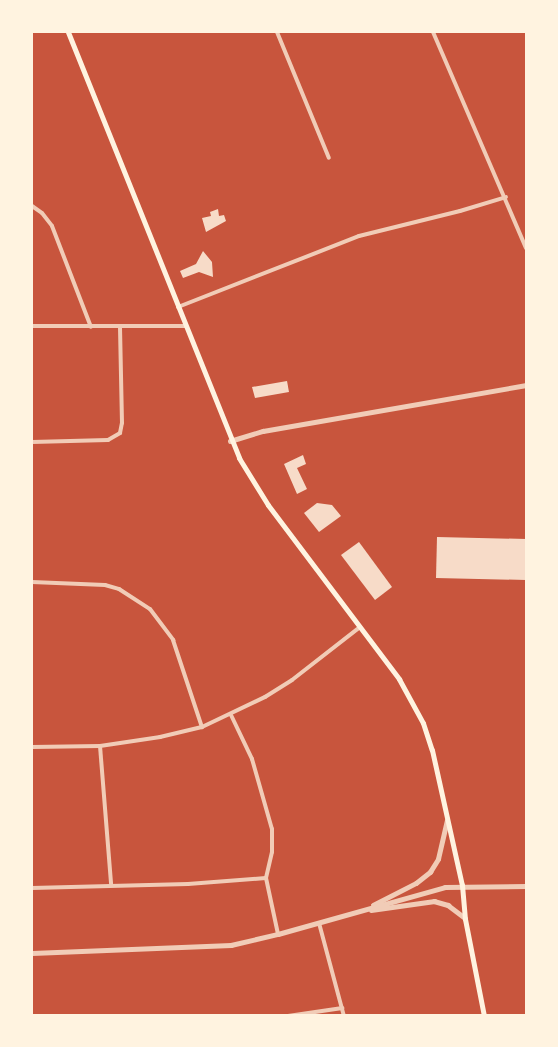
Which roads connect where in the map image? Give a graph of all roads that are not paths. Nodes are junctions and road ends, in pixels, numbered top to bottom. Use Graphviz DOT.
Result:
graph roads {
  1 [pos="68,32"];
  2 [pos="277,32"];
  3 [pos="433,32"];
  4 [pos="328,158"];
  5 [pos="506,196"];
  6 [pos="32,207"];
  7 [pos="526,248"];
  8 [pos="178,308"];
  9 [pos="32,326"];
  10 [pos="185,326"];
  11 [pos="91,327"];
  12 [pos="120,327"];
  13 [pos="526,386"];
  14 [pos="230,441"];
  15 [pos="32,442"];
  16 [pos="32,582"];
  17 [pos="360,626"];
  18 [pos="231,715"];
  19 [pos="202,727"];
  20 [pos="32,747"];
  21 [pos="100,747"];
  22 [pos="448,820"];
  23 [pos="266,878"];
  24 [pos="111,884"];
  25 [pos="462,885"];
  26 [pos="526,886"];
  27 [pos="32,888"];
  28 [pos="357,912"];
  29 [pos="465,919"];
  30 [pos="319,923"];
  31 [pos="278,934"];
  32 [pos="32,953"];
  33 [pos="342,1008"];
  34 [pos="288,1016"];
  35 [pos="344,1016"];
  36 [pos="484,1016"];
  1 -- 8 [label="main road"];
  2 -- 4 [label="street"];
  3 -- 5 [label="street"];
  5 -- 7 [label="street"];
  5 -- 8 [label="street"];
  6 -- 11 [label="street"];
  8 -- 10 [label="main road"];
  9 -- 11 [label="street"];
  10 -- 12 [label="street"];
  10 -- 14 [label="main road"];
  11 -- 12 [label="street"];
  12 -- 15 [label="street"];
  13 -- 14 [label="street"];
  14 -- 17 [label="main road"];
  16 -- 19 [label="street"];
  17 -- 18 [label="street"];
  17 -- 22 [label="main road"];
  18 -- 19 [label="street"];
  18 -- 23 [label="street"];
  19 -- 21 [label="street"];
  20 -- 21 [label="street"];
  21 -- 24 [label="street"];
  22 -- 25 [label="main road"];
  22 -- 28 [label="street"];
  23 -- 24 [label="street"];
  23 -- 31 [label="street"];
  24 -- 27 [label="street"];
  25 -- 26 [label="street"];
  25 -- 28 [label="street"];
  25 -- 29 [label="main road"];
  28 -- 29 [label="street"];
  28 -- 30 [label="street"];
  29 -- 36 [label="main road"];
  30 -- 31 [label="street"];
  30 -- 33 [label="street"];
  31 -- 32 [label="street"];
  33 -- 34 [label="street"];
  33 -- 35 [label="street"];
}
